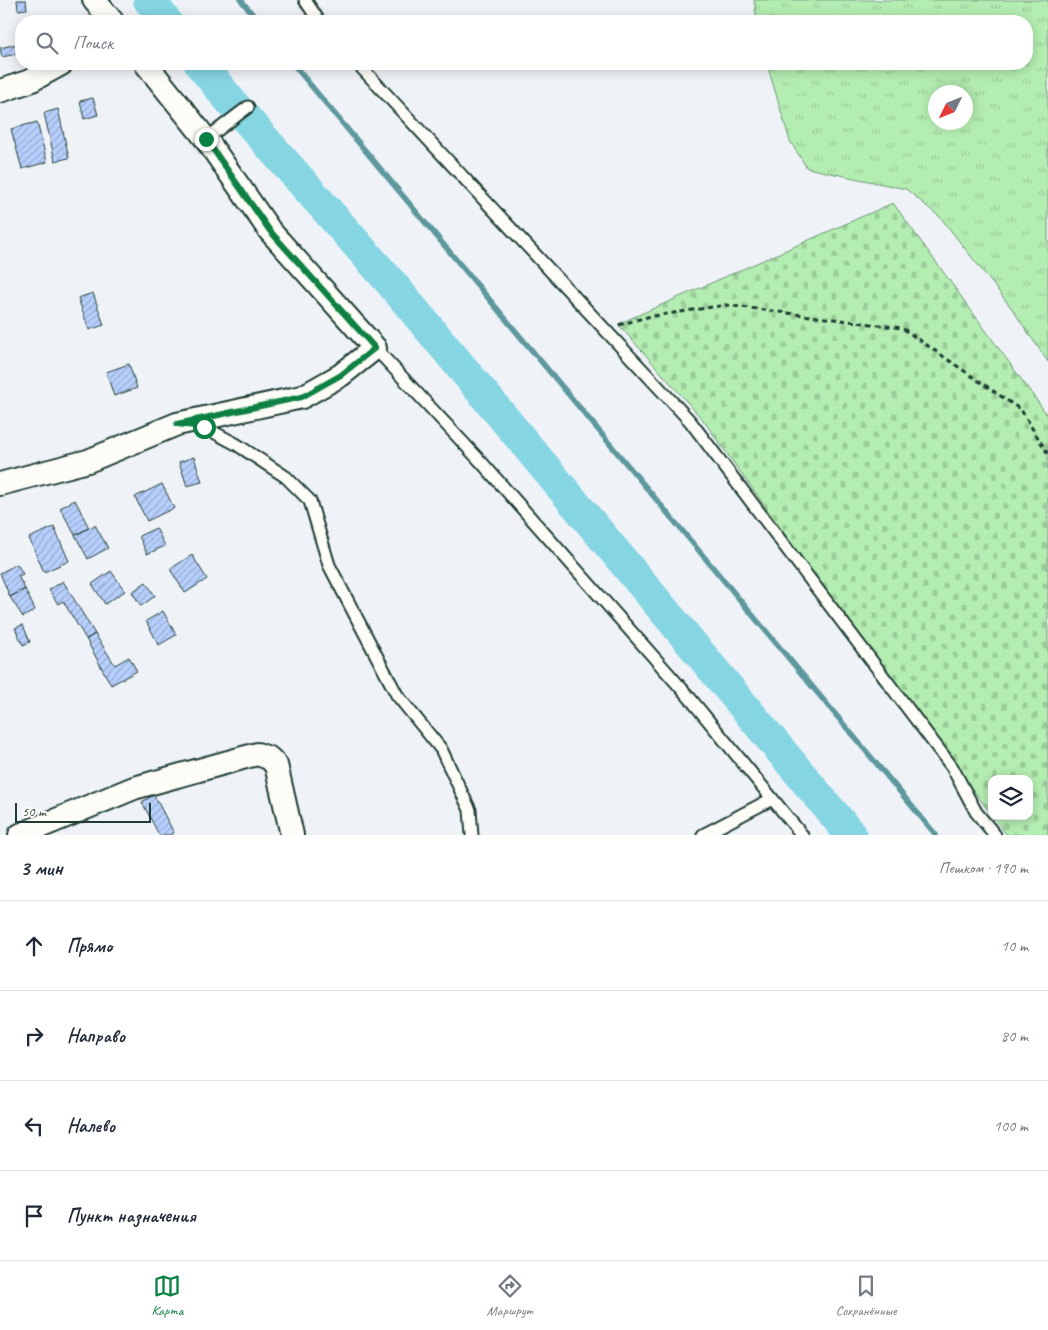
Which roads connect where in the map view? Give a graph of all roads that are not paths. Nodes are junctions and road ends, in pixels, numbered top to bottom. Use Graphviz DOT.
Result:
graph roads {
  1 [pos="94,0"];
  2 [pos="305,0"];
  3 [pos="106,15"];
  4 [pos="315,15"];
  5 [pos="51,70"];
  6 [pos="151,70"];
  7 [pos="364,70"];
  8 [pos="0,91"];
  9 [pos="248,107"];
  10 [pos="206,139"];
  11 [pos="375,348"];
  12 [pos="177,424"];
  13 [pos="0,484"];
  14 [pos="772,799"];
  15 [pos="20,835"];
  16 [pos="292,835"];
  17 [pos="472,835"];
  18 [pos="703,835"];
  19 [pos="802,835"];
  20 [pos="996,835"];
  1 -- 3 [label="street"];
  2 -- 4 [label="lane"];
  5 -- 8 [label="street"];
  6 -- 10 [label="street"];
  7 -- 20 [label="lane"];
  9 -- 10 [label="lane"];
  10 -- 11 [label="street"];
  11 -- 12 [label="street"];
  11 -- 14 [label="lane"];
  12 -- 13 [label="street"];
  12 -- 17 [label="lane"];
  14 -- 18 [label="lane"];
  14 -- 19 [label="lane"];
  15 -- 16 [label="street"];
}
